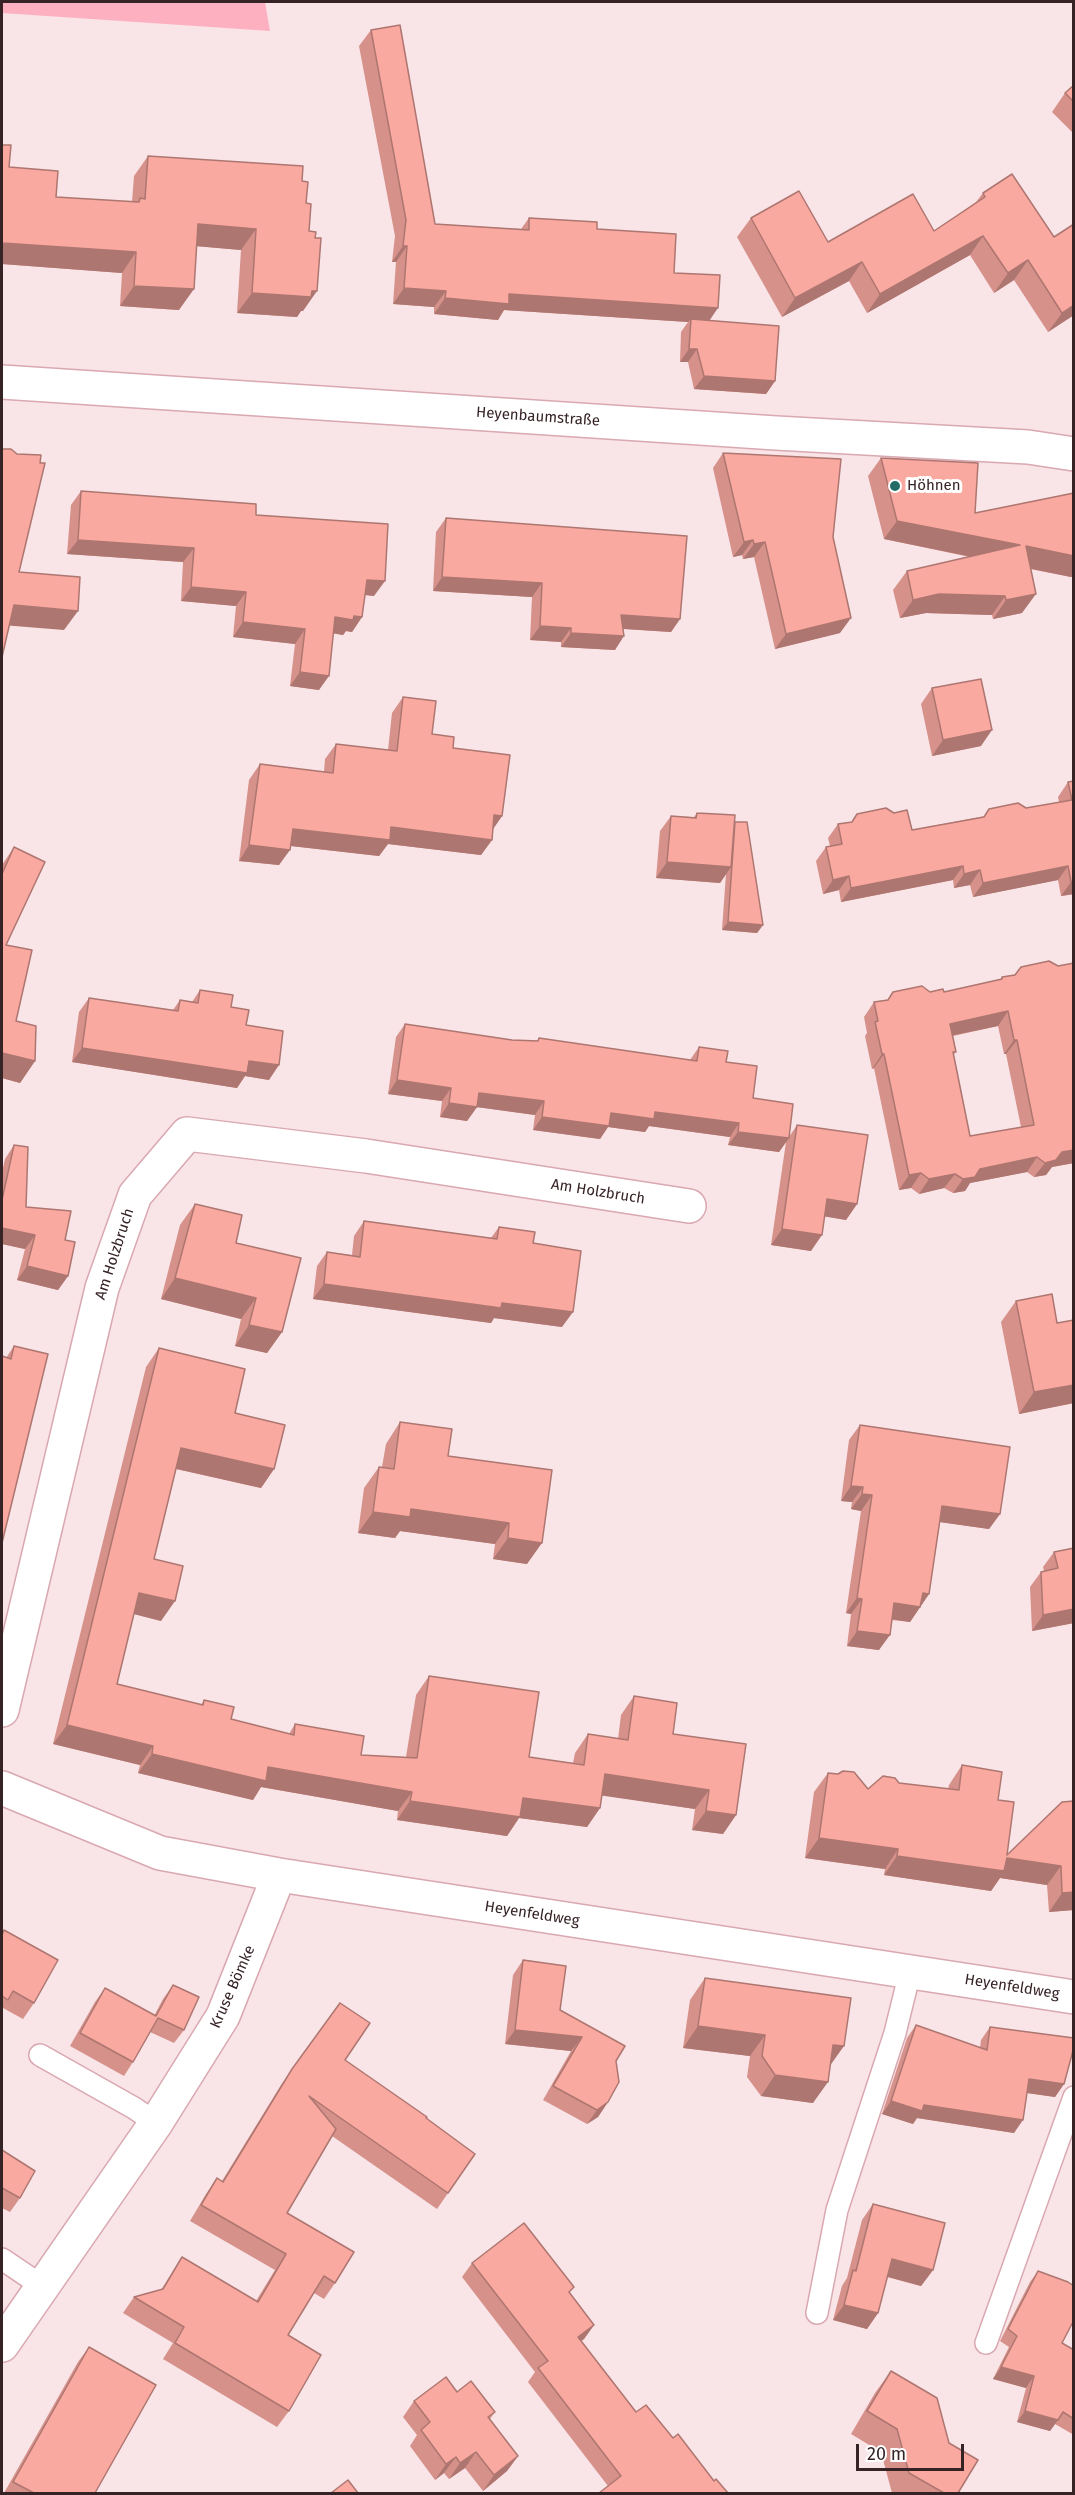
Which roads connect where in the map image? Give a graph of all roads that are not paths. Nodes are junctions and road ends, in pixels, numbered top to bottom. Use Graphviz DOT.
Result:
graph roads {
  1 [pos="2,382"];
  2 [pos="1074,454"];
  3 [pos="689,1206"];
  4 [pos="2,1710"];
  5 [pos="2,1788"];
  6 [pos="279,1875"];
  7 [pos="910,1972"];
  8 [pos="1074,1997"];
  9 [pos="40,2055"];
  10 [pos="1074,2097"];
  11 [pos="156,2123"];
  12 [pos="2,2259"];
  13 [pos="42,2286"];
  14 [pos="818,2313"];
  15 [pos="986,2343"];
  16 [pos="2,2345"];
  1 -- 2 [label="street, Heyenbaumstraße"];
  3 -- 4 [label="street, Am Holzbruch"];
  5 -- 6 [label="street, Heyenfeldweg"];
  6 -- 7 [label="street, Heyenfeldweg"];
  6 -- 11 [label="street, Kruse Bömke"];
  7 -- 8 [label="street, Heyenfeldweg"];
  7 -- 14 [label="lane"];
  9 -- 11 [label="lane"];
  10 -- 15 [label="lane"];
  11 -- 13 [label="street, Kruse Bömke"];
  12 -- 13 [label="lane"];
  13 -- 16 [label="street, Kruse Bömke"];
}
